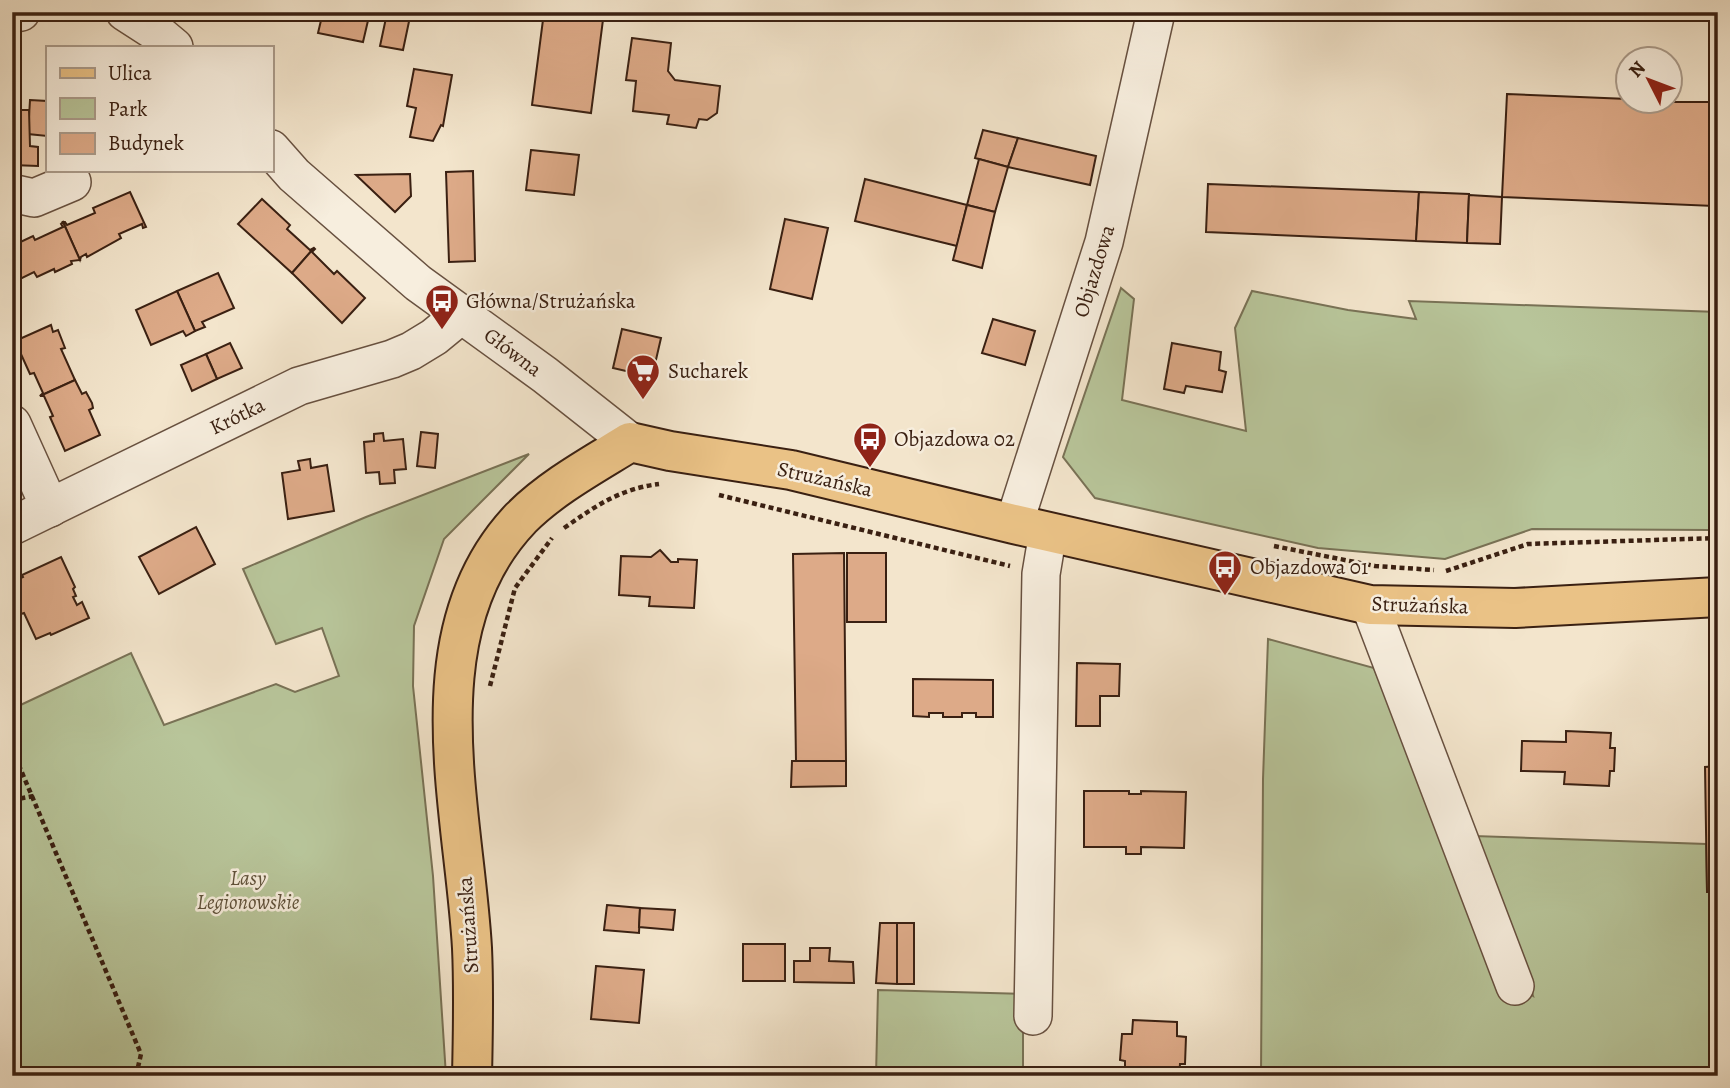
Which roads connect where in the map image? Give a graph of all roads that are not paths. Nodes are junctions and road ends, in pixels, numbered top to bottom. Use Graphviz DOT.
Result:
graph roads {
  1 [pos="21,12"];
  2 [pos="125,12"];
  3 [pos="1156,12"];
  4 [pos="12,13"];
  5 [pos="173,46"];
  6 [pos="273,151"];
  7 [pos="72,182"];
  8 [pos="12,195"];
  9 [pos="462,314"];
  10 [pos="12,424"];
  11 [pos="630,442"];
  12 [pos="50,508"];
  13 [pos="12,526"];
  14 [pos="1031,528"];
  15 [pos="1718,597"];
  16 [pos="1370,605"];
  17 [pos="1515,986"];
  18 [pos="1033,1016"];
  19 [pos="472,1076"];
  1 -- 4 [label="street"];
  2 -- 5 [label="street"];
  3 -- 14 [label="street, Objazdowa"];
  6 -- 9 [label="street, Główna"];
  7 -- 8 [label="street"];
  9 -- 11 [label="street, Główna"];
  9 -- 12 [label="street, Krótka"];
  10 -- 12 [label="street"];
  11 -- 14 [label="main road, Strużańska"];
  11 -- 19 [label="main road, Strużańska"];
  12 -- 13 [label="street, Krótka"];
  14 -- 16 [label="main road, Strużańska"];
  14 -- 18 [label="street, Objazdowa"];
  15 -- 16 [label="main road, Strużańska"];
  16 -- 17 [label="street"];
}
